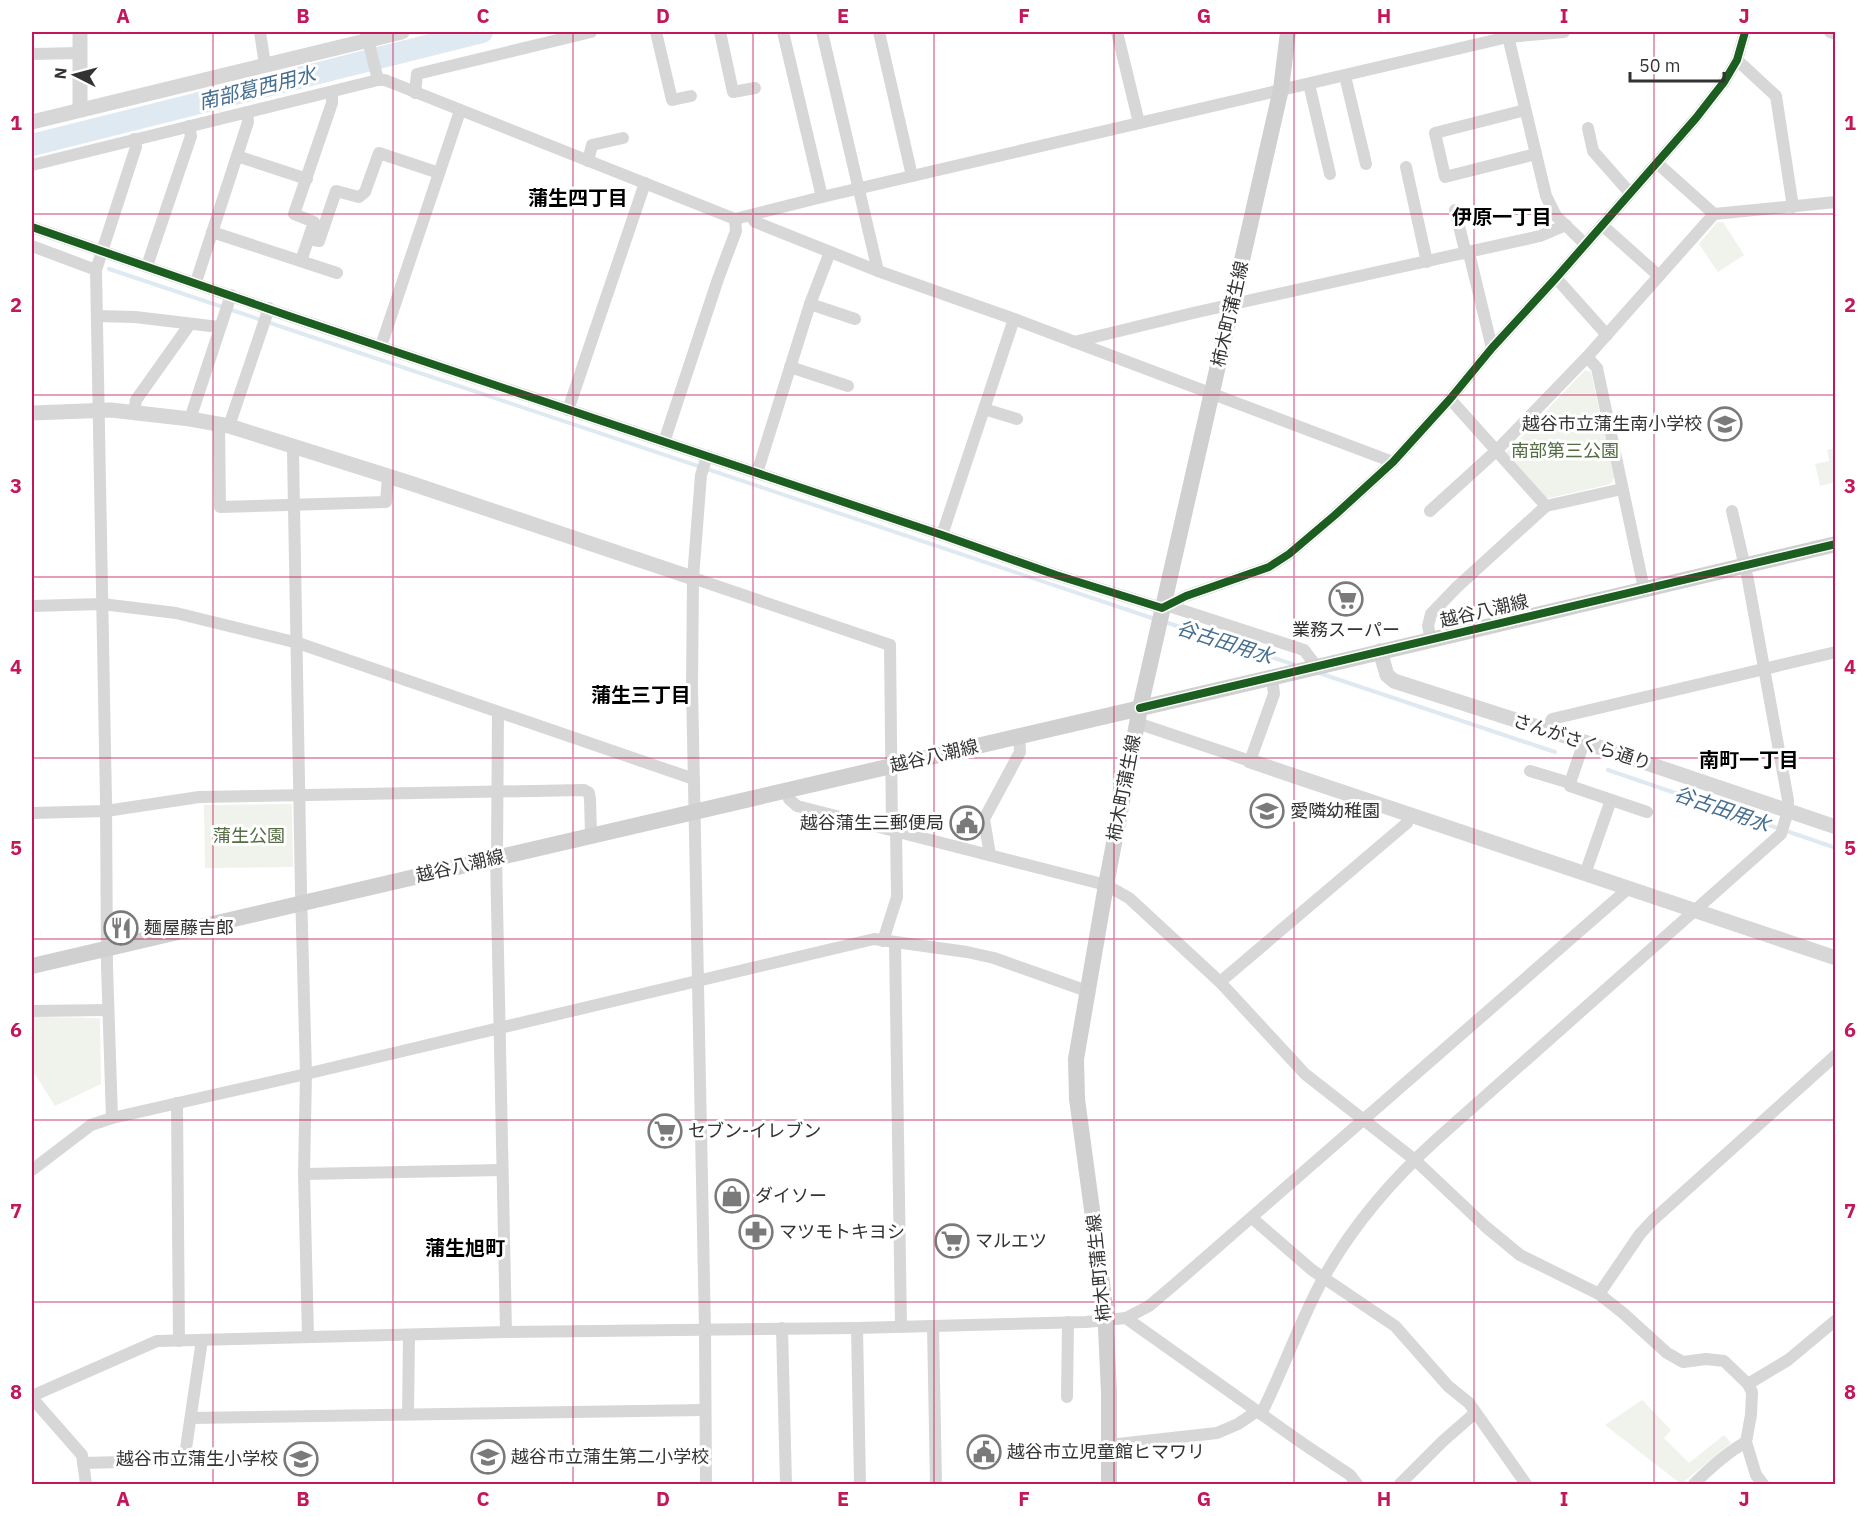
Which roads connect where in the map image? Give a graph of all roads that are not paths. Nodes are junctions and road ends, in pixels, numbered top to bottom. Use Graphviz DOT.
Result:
graph roads {
  1 [pos="80,32"];
  2 [pos="260,32"];
  3 [pos="402,32"];
  4 [pos="591,32"];
  5 [pos="656,32"];
  6 [pos="720,32"];
  7 [pos="783,32"];
  8 [pos="822,32"];
  9 [pos="879,32"];
  10 [pos="1117,32"];
  11 [pos="1288,32"];
  12 [pos="1564,32"];
  13 [pos="1745,32"];
  14 [pos="1830,32"];
  15 [pos="1507,34"];
  16 [pos="1836,34"];
  17 [pos="368,39"];
  18 [pos="80,53"];
  19 [pos="32,54"];
  20 [pos="1737,60"];
  21 [pos="265,65"];
  22 [pos="1345,75"];
  23 [pos="377,78"];
  24 [pos="1309,84"];
  25 [pos="755,88"];
  26 [pos="1281,89"];
  27 [pos="332,92"];
  28 [pos="415,93"];
  29 [pos="691,96"];
  30 [pos="80,110"];
  31 [pos="1525,110"];
  32 [pos="460,111"];
  33 [pos="247,112"];
  34 [pos="32,122"];
  35 [pos="1139,123"];
  36 [pos="189,126"];
  37 [pos="1588,128"];
  38 [pos="623,138"];
  39 [pos="134,140"];
  40 [pos="1536,154"];
  41 [pos="237,156"];
  42 [pos="588,161"];
  43 [pos="1657,163"];
  44 [pos="1366,164"];
  45 [pos="32,165"];
  46 [pos="1406,167"];
  47 [pos="439,172"];
  48 [pos="1330,174"];
  49 [pos="912,176"];
  50 [pos="307,178"];
  51 [pos="645,183"];
  52 [pos="860,189"];
  53 [pos="1630,193"];
  54 [pos="822,197"];
  55 [pos="1836,202"];
  56 [pos="1793,207"];
  57 [pos="1455,210"];
  58 [pos="1714,214"];
  59 [pos="751,215"];
  60 [pos="735,219"];
  61 [pos="1566,225"];
  62 [pos="1602,225"];
  63 [pos="32,227"];
  64 [pos="212,232"];
  65 [pos="309,239"];
  66 [pos="1585,243"];
  67 [pos="32,246"];
  68 [pos="101,251"];
  69 [pos="830,252"];
  70 [pos="1468,253"];
  71 [pos="301,261"];
  72 [pos="1427,262"];
  73 [pos="147,266"];
  74 [pos="96,270"];
  75 [pos="878,271"];
  76 [pos="337,273"];
  77 [pos="1659,276"];
  78 [pos="1556,278"];
  79 [pos="195,282"];
  80 [pos="231,295"];
  81 [pos="810,304"];
  82 [pos="1233,304"];
  83 [pos="269,308"];
  84 [pos="96,316"];
  85 [pos="855,319"];
  86 [pos="1014,319"];
  87 [pos="190,324"];
  88 [pos="219,327"];
  89 [pos="1607,335"];
  90 [pos="1074,342"];
  91 [pos="381,346"];
  92 [pos="1492,348"];
  93 [pos="1587,357"];
  94 [pos="790,367"];
  95 [pos="848,386"];
  96 [pos="1211,394"];
  97 [pos="1450,399"];
  98 [pos="98,409"];
  99 [pos="984,409"];
  100 [pos="568,410"];
  101 [pos="32,413"];
  102 [pos="134,413"];
  103 [pos="190,419"];
  104 [pos="1017,419"];
  105 [pos="224,425"];
  106 [pos="664,442"];
  107 [pos="295,446"];
  108 [pos="1496,451"];
  109 [pos="706,456"];
  110 [pos="1393,462"];
  111 [pos="757,473"];
  112 [pos="388,477"];
  113 [pos="1622,489"];
  114 [pos="294,504"];
  115 [pos="1546,507"];
  116 [pos="1430,511"];
  117 [pos="1732,511"];
  118 [pos="942,535"];
  119 [pos="1836,544"];
  120 [pos="1744,565"];
  121 [pos="693,578"];
  122 [pos="1644,589"];
  123 [pos="102,604"];
  124 [pos="32,606"];
  125 [pos="1165,607"];
  126 [pos="1431,639"];
  127 [pos="297,643"];
  128 [pos="1380,651"];
  129 [pos="1836,652"];
  130 [pos="1317,667"];
  131 [pos="1765,669"];
  132 [pos="1272,677"];
  133 [pos="498,713"];
  134 [pos="1138,716"];
  135 [pos="1547,730"];
  136 [pos="1019,735"];
  137 [pos="1584,742"];
  138 [pos="1250,760"];
  139 [pos="891,766"];
  140 [pos="1530,771"];
  141 [pos="694,779"];
  142 [pos="1570,783"];
  143 [pos="787,790"];
  144 [pos="498,791"];
  145 [pos="299,795"];
  146 [pos="1611,800"];
  147 [pos="106,811"];
  148 [pos="694,812"];
  149 [pos="1647,812"];
  150 [pos="1788,812"];
  151 [pos="32,813"];
  152 [pos="1409,815"];
  153 [pos="1836,827"];
  154 [pos="894,830"];
  155 [pos="591,836"];
  156 [pos="990,855"];
  157 [pos="496,857"];
  158 [pos="1585,874"];
  159 [pos="1106,885"];
  160 [pos="1629,888"];
  161 [pos="301,903"];
  162 [pos="1694,911"];
  163 [pos="889,942"];
  164 [pos="107,949"];
  165 [pos="1836,958"];
  166 [pos="32,966"];
  167 [pos="697,980"];
  168 [pos="1220,982"];
  169 [pos="1087,991"];
  170 [pos="108,1010"];
  171 [pos="32,1011"];
  172 [pos="500,1028"];
  173 [pos="1836,1055"];
  174 [pos="306,1074"];
  175 [pos="177,1103"];
  176 [pos="112,1118"];
  177 [pos="1363,1120"];
  178 [pos="1415,1160"];
  179 [pos="32,1170"];
  180 [pos="501,1170"];
  181 [pos="304,1174"];
  182 [pos="1252,1218"];
  183 [pos="1323,1278"];
  184 [pos="1599,1294"];
  185 [pos="1126,1318"];
  186 [pos="1106,1320"];
  187 [pos="1836,1320"];
  188 [pos="1068,1323"];
  189 [pos="933,1326"];
  190 [pos="902,1327"];
  191 [pos="782,1328"];
  192 [pos="857,1328"];
  193 [pos="705,1329"];
  194 [pos="506,1332"];
  195 [pos="409,1335"];
  196 [pos="308,1337"];
  197 [pos="202,1340"];
  198 [pos="179,1341"];
  199 [pos="1748,1384"];
  200 [pos="32,1397"];
  201 [pos="1067,1397"];
  202 [pos="704,1410"];
  203 [pos="1259,1412"];
  204 [pos="1475,1413"];
  205 [pos="408,1414"];
  206 [pos="191,1418"];
  207 [pos="1746,1442"];
  208 [pos="1109,1445"];
  209 [pos="83,1463"];
  210 [pos="86,1485"];
  211 [pos="706,1485"];
  212 [pos="786,1485"];
  213 [pos="860,1485"];
  214 [pos="936,1485"];
  215 [pos="1109,1485"];
  216 [pos="1357,1485"];
  217 [pos="1400,1485"];
  218 [pos="1526,1485"];
  219 [pos="1694,1485"];
  220 [pos="1763,1485"];
  1 -- 18 [label="street"];
  2 -- 21 [label="street"];
  3 -- 17 [label="street"];
  4 -- 28 [label="street"];
  5 -- 29 [label="street"];
  6 -- 25 [label="street"];
  7 -- 54 [label="street"];
  8 -- 52 [label="street"];
  9 -- 49 [label="street"];
  10 -- 35 [label="street"];
  11 -- 26 [label="main road, 柿木町蒲生線"];
  12 -- 15 [label="street"];
  13 -- 20 [label="street"];
  14 -- 16 [label="street"];
  15 -- 22 [label="street"];
  15 -- 31 [label="street"];
  17 -- 21 [label="street"];
  17 -- 23 [label="street"];
  18 -- 19 [label="street"];
  18 -- 30 [label="street"];
  20 -- 43 [label="street"];
  20 -- 56 [label="street"];
  21 -- 30 [label="street"];
  22 -- 24 [label="street"];
  22 -- 44 [label="street"];
  23 -- 27 [label="street"];
  23 -- 28 [label="street"];
  24 -- 26 [label="street"];
  24 -- 48 [label="street"];
  26 -- 35 [label="street"];
  26 -- 82 [label="main road, 柿木町蒲生線"];
  27 -- 33 [label="street"];
  27 -- 50 [label="street"];
  28 -- 32 [label="street"];
  30 -- 34 [label="street"];
  31 -- 40 [label="street"];
  31 -- 40 [label="street"];
  32 -- 42 [label="street"];
  32 -- 47 [label="street"];
  33 -- 36 [label="street"];
  33 -- 41 [label="street"];
  35 -- 49 [label="street"];
  36 -- 39 [label="street"];
  36 -- 73 [label="street"];
  37 -- 53 [label="street"];
  38 -- 42 [label="street"];
  39 -- 45 [label="street"];
  39 -- 68 [label="street"];
  40 -- 61 [label="street"];
  41 -- 50 [label="street"];
  41 -- 64 [label="street"];
  42 -- 51 [label="street"];
  43 -- 53 [label="street"];
  43 -- 58 [label="street"];
  46 -- 72 [label="street"];
  47 -- 65 [label="street"];
  47 -- 91 [label="street"];
  49 -- 52 [label="street"];
  50 -- 65 [label="street"];
  51 -- 60 [label="street"];
  51 -- 100 [label="street"];
  52 -- 54 [label="street"];
  52 -- 75 [label="street"];
  53 -- 62 [label="street"];
  54 -- 59 [label="street"];
  55 -- 56 [label="street"];
  56 -- 58 [label="street"];
  57 -- 70 [label="street"];
  58 -- 77 [label="street"];
  59 -- 60 [label="street"];
  59 -- 69 [label="street"];
  60 -- 106 [label="street"];
  61 -- 66 [label="street"];
  61 -- 70 [label="street"];
  62 -- 66 [label="street"];
  62 -- 77 [label="street"];
  63 -- 68 [label="street"];
  64 -- 71 [label="street"];
  64 -- 79 [label="street"];
  65 -- 71 [label="street"];
  66 -- 78 [label="street"];
  67 -- 74 [label="street"];
  68 -- 73 [label="street"];
  68 -- 74 [label="street"];
  69 -- 75 [label="street"];
  69 -- 81 [label="street"];
  70 -- 72 [label="street"];
  70 -- 92 [label="street"];
  71 -- 76 [label="street"];
  72 -- 82 [label="street"];
  73 -- 79 [label="street"];
  74 -- 84 [label="street"];
  75 -- 86 [label="street"];
  77 -- 89 [label="street"];
  78 -- 89 [label="street"];
  78 -- 92 [label="street"];
  79 -- 80 [label="street"];
  80 -- 83 [label="street"];
  80 -- 88 [label="street"];
  81 -- 85 [label="street"];
  81 -- 94 [label="street"];
  82 -- 90 [label="street"];
  82 -- 96 [label="main road, 柿木町蒲生線"];
  83 -- 91 [label="street"];
  83 -- 105 [label="street"];
  84 -- 87 [label="street"];
  84 -- 98 [label="street"];
  86 -- 90 [label="street"];
  86 -- 99 [label="street"];
  87 -- 88 [label="street"];
  87 -- 102 [label="street"];
  88 -- 103 [label="street"];
  89 -- 93 [label="street"];
  90 -- 96 [label="street"];
  91 -- 100 [label="street"];
  92 -- 97 [label="street"];
  93 -- 108 [label="street"];
  93 -- 113 [label="street"];
  94 -- 95 [label="street"];
  94 -- 111 [label="street"];
  96 -- 110 [label="street"];
  96 -- 125 [label="main road, 柿木町蒲生線"];
  97 -- 108 [label="street"];
  97 -- 110 [label="street"];
  98 -- 101 [label="street"];
  98 -- 102 [label="street"];
  98 -- 123 [label="street"];
  99 -- 104 [label="street"];
  99 -- 118 [label="street"];
  100 -- 106 [label="street"];
  102 -- 103 [label="street"];
  103 -- 105 [label="street"];
  105 -- 107 [label="street"];
  105 -- 114 [label="street"];
  106 -- 109 [label="street"];
  107 -- 112 [label="street"];
  107 -- 114 [label="street"];
  108 -- 115 [label="street"];
  108 -- 116 [label="street"];
  109 -- 111 [label="street"];
  109 -- 121 [label="street"];
  110 -- 125 [label="street"];
  111 -- 118 [label="street"];
  112 -- 114 [label="street"];
  112 -- 121 [label="street"];
  113 -- 115 [label="street"];
  113 -- 122 [label="street"];
  114 -- 127 [label="street"];
  115 -- 126 [label="street"];
  117 -- 120 [label="street"];
  118 -- 125 [label="street"];
  119 -- 120 [label="main road, 越谷八潮線"];
  120 -- 122 [label="main road, 越谷八潮線"];
  120 -- 131 [label="street"];
  121 -- 139 [label="street"];
  121 -- 141 [label="street"];
  122 -- 126 [label="main road, 越谷八潮線"];
  123 -- 124 [label="street"];
  123 -- 127 [label="street"];
  123 -- 147 [label="street"];
  125 -- 130 [label="street"];
  125 -- 134 [label="main road, 柿木町蒲生線"];
  126 -- 128 [label="main road, 越谷八潮線"];
  127 -- 133 [label="street"];
  127 -- 145 [label="street"];
  128 -- 130 [label="main road, 越谷八潮線"];
  128 -- 135 [label="street, さんがさくら通り"];
  129 -- 131 [label="street"];
  130 -- 132 [label="main road, 越谷八潮線"];
  131 -- 135 [label="street"];
  131 -- 150 [label="street"];
  132 -- 134 [label="main road, 越谷八潮線"];
  132 -- 138 [label="street"];
  133 -- 141 [label="street"];
  133 -- 144 [label="street"];
  134 -- 136 [label="main road, 越谷八潮線"];
  134 -- 138 [label="street"];
  134 -- 159 [label="main road, 柿木町蒲生線"];
  135 -- 137 [label="street, さんがさくら通り"];
  136 -- 139 [label="main road, 越谷八潮線"];
  136 -- 156 [label="street"];
  137 -- 142 [label="street"];
  137 -- 150 [label="street, さんがさくら通り"];
  138 -- 152 [label="street"];
  139 -- 143 [label="main road, 越谷八潮線"];
  139 -- 154 [label="street"];
  140 -- 142 [label="street"];
  141 -- 148 [label="street"];
  142 -- 146 [label="street"];
  143 -- 148 [label="main road, 越谷八潮線"];
  143 -- 154 [label="street"];
  144 -- 145 [label="street"];
  144 -- 155 [label="street"];
  144 -- 157 [label="street"];
  145 -- 147 [label="street"];
  145 -- 161 [label="street"];
  146 -- 149 [label="street"];
  146 -- 158 [label="street"];
  147 -- 151 [label="street"];
  147 -- 164 [label="street"];
  148 -- 155 [label="main road, 越谷八潮線"];
  148 -- 167 [label="street"];
  150 -- 153 [label="street, さんがさくら通り"];
  150 -- 162 [label="street"];
  152 -- 158 [label="street"];
  152 -- 168 [label="street"];
  154 -- 156 [label="street"];
  154 -- 163 [label="street"];
  155 -- 157 [label="main road, 越谷八潮線"];
  156 -- 159 [label="street"];
  157 -- 161 [label="main road, 越谷八潮線"];
  157 -- 172 [label="street"];
  158 -- 160 [label="street"];
  159 -- 168 [label="street"];
  159 -- 169 [label="main road, 柿木町蒲生線"];
  160 -- 162 [label="street"];
  160 -- 177 [label="street"];
  161 -- 164 [label="main road, 越谷八潮線"];
  161 -- 174 [label="street"];
  162 -- 165 [label="street"];
  162 -- 178 [label="street"];
  163 -- 167 [label="street"];
  163 -- 169 [label="street"];
  163 -- 190 [label="street"];
  164 -- 166 [label="main road, 越谷八潮線"];
  164 -- 170 [label="street"];
  167 -- 172 [label="street"];
  167 -- 193 [label="street"];
  168 -- 177 [label="street"];
  169 -- 186 [label="main road, 柿木町蒲生線"];
  170 -- 171 [label="street"];
  170 -- 176 [label="street"];
  172 -- 174 [label="street"];
  172 -- 180 [label="street"];
  173 -- 184 [label="street"];
  174 -- 175 [label="street"];
  174 -- 181 [label="street"];
  175 -- 176 [label="street"];
  175 -- 198 [label="street"];
  176 -- 179 [label="street"];
  177 -- 178 [label="street"];
  177 -- 182 [label="street"];
  178 -- 183 [label="street"];
  178 -- 184 [label="street"];
  180 -- 181 [label="street"];
  180 -- 194 [label="street"];
  181 -- 196 [label="street"];
  182 -- 183 [label="street"];
  182 -- 185 [label="street"];
  183 -- 203 [label="street"];
  183 -- 204 [label="street"];
  184 -- 199 [label="street"];
  185 -- 186 [label="street"];
  185 -- 203 [label="street"];
  186 -- 188 [label="street"];
  186 -- 208 [label="main road, 柿木町蒲生線"];
  187 -- 199 [label="street"];
  188 -- 189 [label="street"];
  188 -- 201 [label="street"];
  189 -- 190 [label="street"];
  189 -- 214 [label="street"];
  190 -- 192 [label="street"];
  191 -- 192 [label="street"];
  191 -- 193 [label="street"];
  191 -- 212 [label="street"];
  192 -- 213 [label="street"];
  193 -- 194 [label="street"];
  193 -- 202 [label="street"];
  194 -- 195 [label="street"];
  195 -- 196 [label="street"];
  195 -- 205 [label="street"];
  196 -- 197 [label="street"];
  197 -- 198 [label="street"];
  197 -- 206 [label="street"];
  198 -- 200 [label="street"];
  199 -- 207 [label="street"];
  200 -- 209 [label="street"];
  202 -- 205 [label="street"];
  202 -- 211 [label="street"];
  203 -- 208 [label="street"];
  203 -- 216 [label="street"];
  204 -- 217 [label="street"];
  204 -- 218 [label="street"];
  205 -- 206 [label="street"];
  206 -- 209 [label="street"];
  207 -- 219 [label="street"];
  207 -- 220 [label="street"];
  208 -- 215 [label="main road, 柿木町蒲生線"];
  209 -- 210 [label="street"];
}
